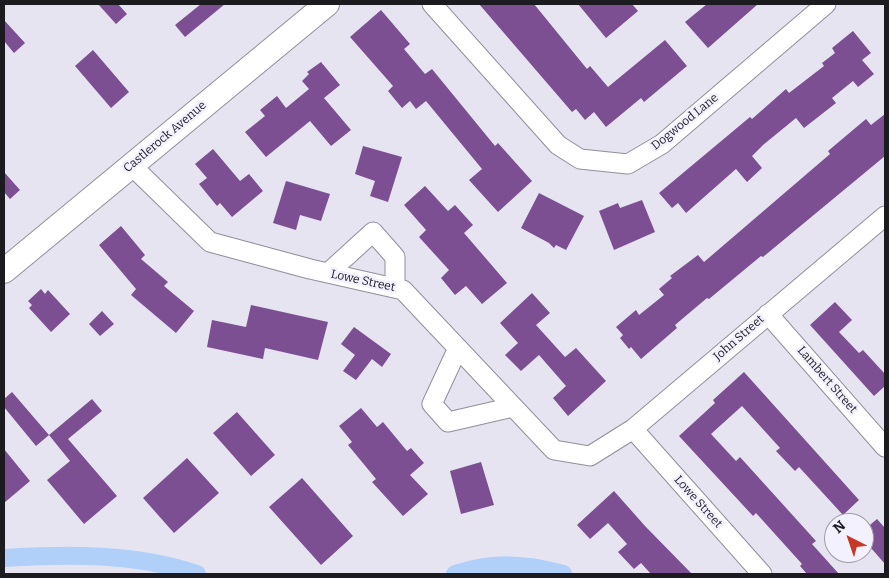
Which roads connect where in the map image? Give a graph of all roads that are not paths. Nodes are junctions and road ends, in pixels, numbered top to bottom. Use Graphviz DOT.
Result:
graph roads {
  1 [pos="327,4"];
  2 [pos="432,4"];
  3 [pos="826,4"];
  4 [pos="131,165"];
  5 [pos="885,216"];
  6 [pos="4,271"];
  7 [pos="328,273"];
  8 [pos="395,288"];
  9 [pos="768,314"];
  10 [pos="458,348"];
  11 [pos="513,407"];
  12 [pos="633,429"];
  13 [pos="885,446"];
  14 [pos="590,456"];
  15 [pos="762,574"];
  1 -- 4 [label="street, Castlerock Avenue"];
  2 -- 3 [label="street, Dogwood Lane"];
  4 -- 6 [label="street, Castlerock Avenue"];
  4 -- 7 [label="street, Lowe Street"];
  5 -- 9 [label="street, John Street"];
  7 -- 8 [label="street, Lowe Street"];
  7 -- 8 [label="street"];
  8 -- 10 [label="street, Lowe Street"];
  9 -- 12 [label="street, John Street"];
  9 -- 13 [label="street, Lambert Street"];
  10 -- 11 [label="street, Lowe Street"];
  10 -- 11 [label="street"];
  11 -- 14 [label="street, Lowe Street"];
  12 -- 14 [label="street, John Street"];
  12 -- 15 [label="street, Lowe Street"];
}
